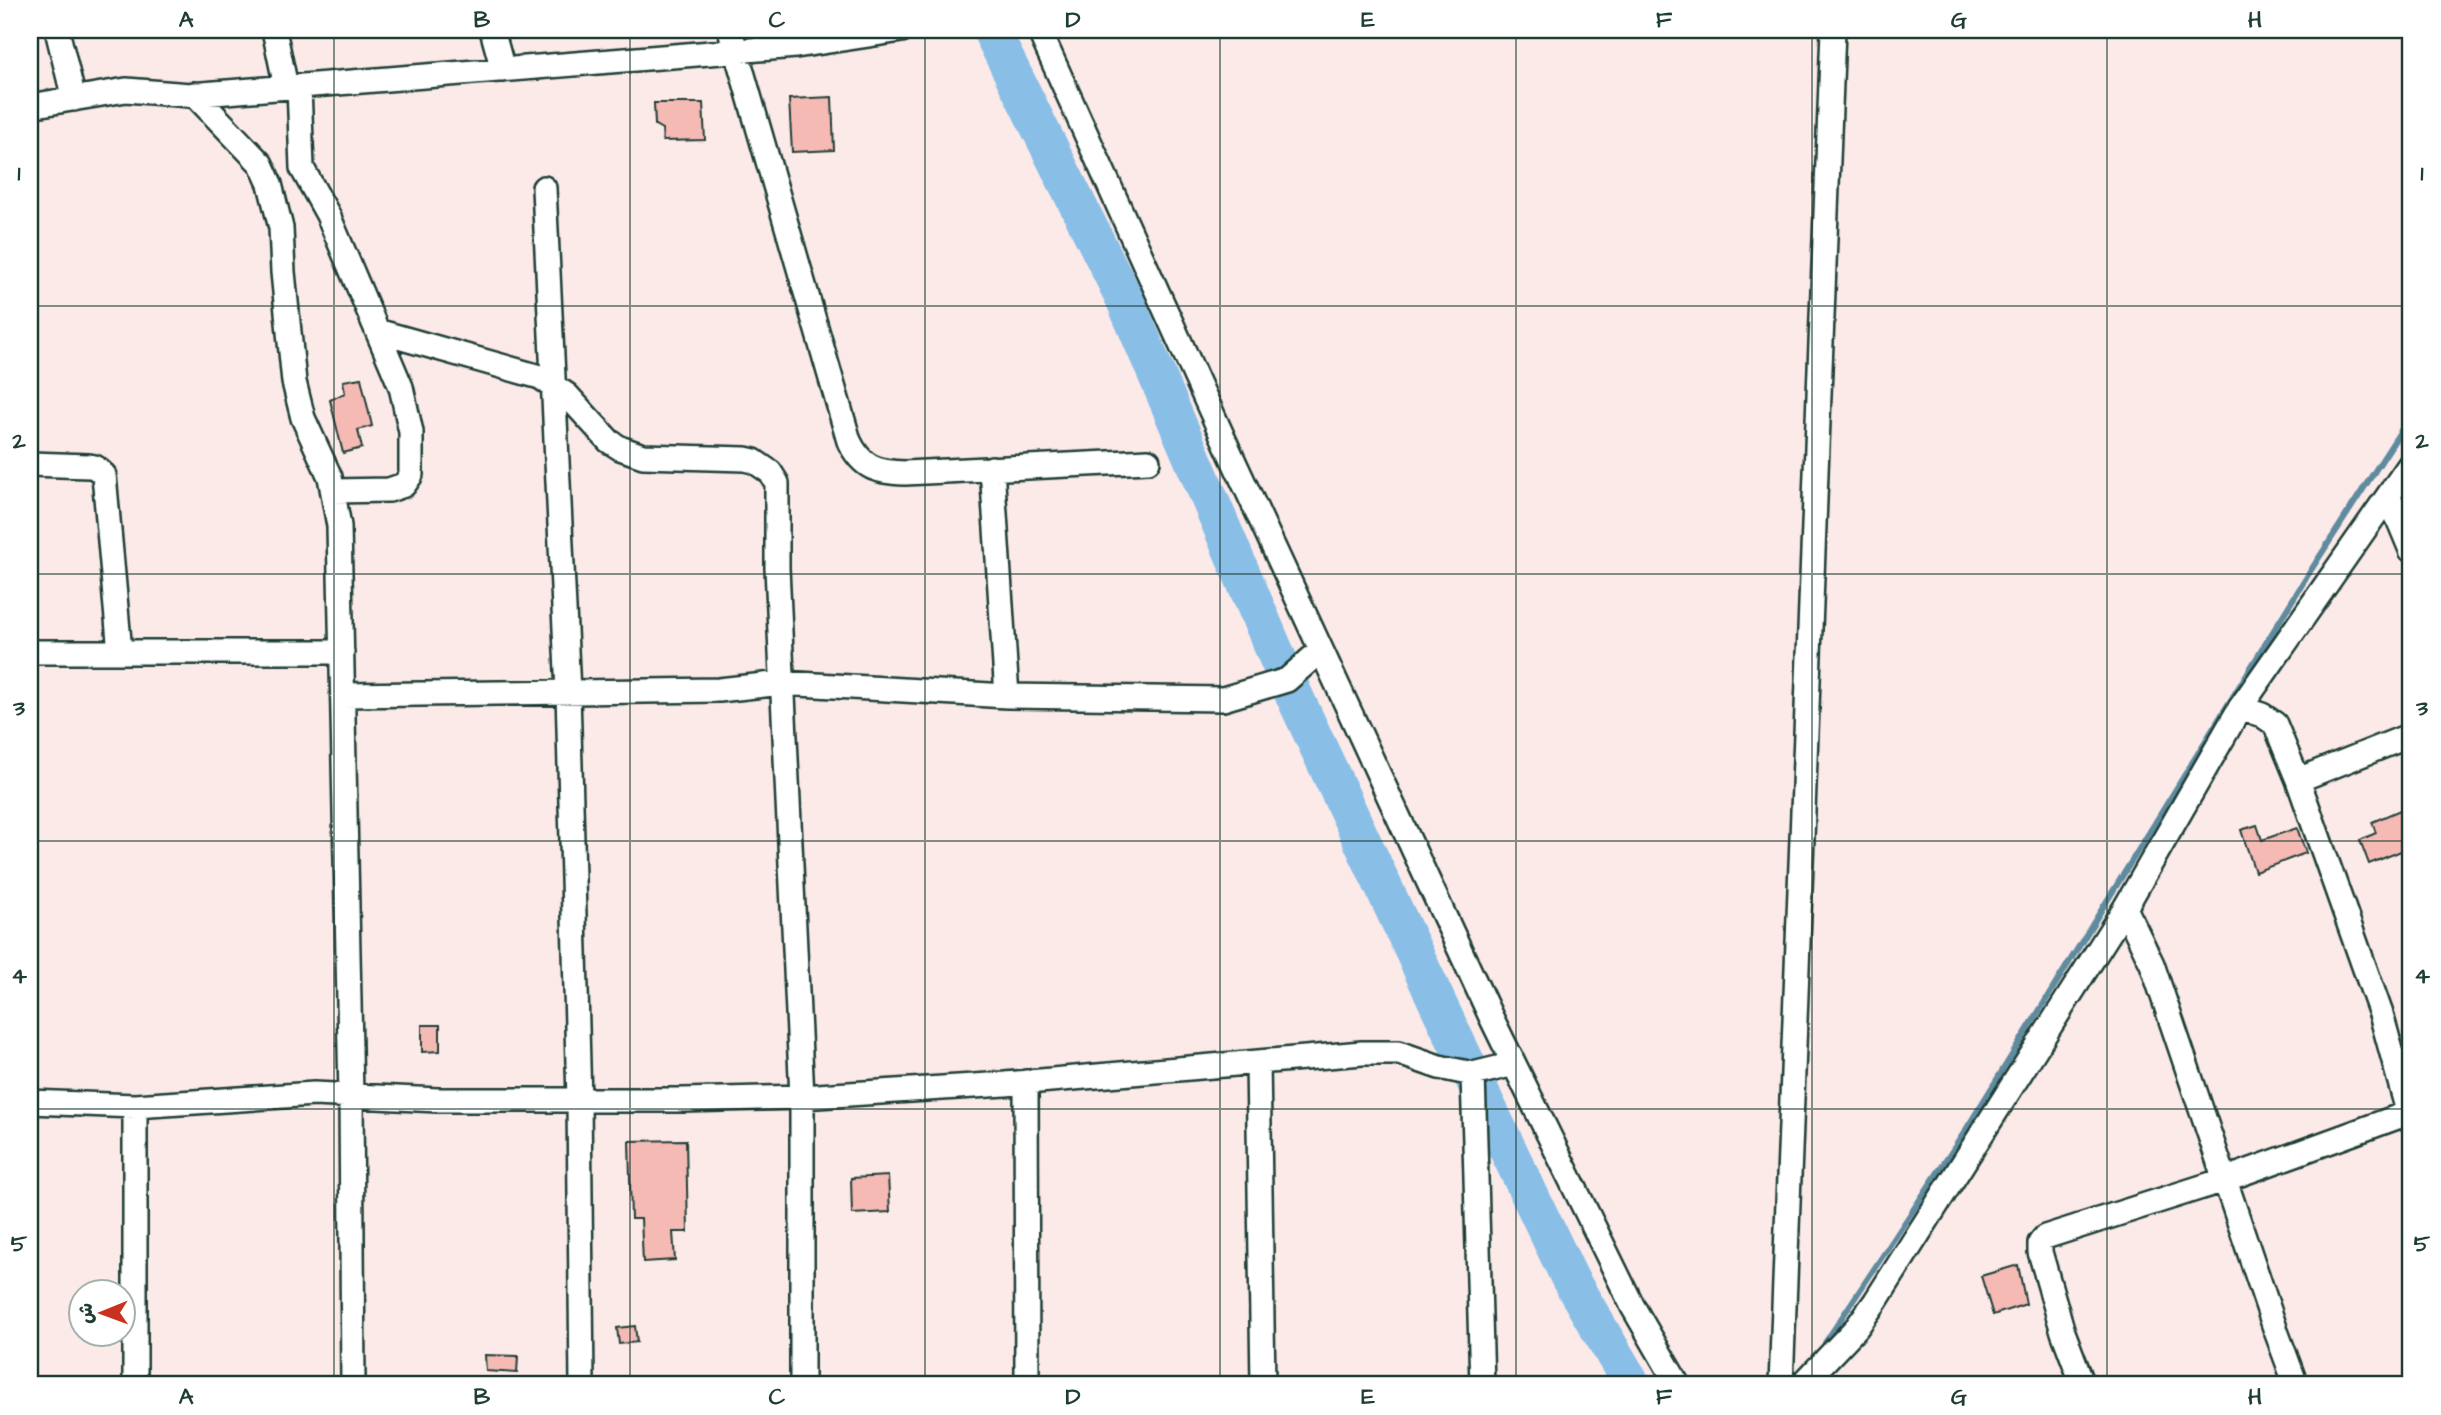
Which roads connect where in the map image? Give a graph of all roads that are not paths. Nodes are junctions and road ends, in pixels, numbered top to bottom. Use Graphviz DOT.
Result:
graph roads {
  1 [pos="57,30"];
  2 [pos="274,30"];
  3 [pos="492,30"];
  4 [pos="902,30"];
  5 [pos="1039,30"];
  6 [pos="1833,30"];
  7 [pos="733,40"];
  8 [pos="503,69"];
  9 [pos="293,86"];
  10 [pos="194,94"];
  11 [pos="74,99"];
  12 [pos="30,106"];
  13 [pos="544,188"];
  14 [pos="377,331"];
  15 [pos="552,384"];
  16 [pos="1148,461"];
  17 [pos="2411,463"];
  18 [pos="30,464"];
  19 [pos="992,468"];
  20 [pos="333,491"];
  21 [pos="2389,497"];
  22 [pos="2411,550"];
  23 [pos="1321,650"];
  24 [pos="30,652"];
  25 [pos="120,652"];
  26 [pos="342,652"];
  27 [pos="782,683"];
  28 [pos="568,692"];
  29 [pos="344,695"];
  30 [pos="1007,696"];
  31 [pos="2240,708"];
  32 [pos="2411,735"];
  33 [pos="2298,780"];
  34 [pos="2125,908"];
  35 [pos="1258,1062"];
  36 [pos="1514,1064"];
  37 [pos="1473,1074"];
  38 [pos="1026,1082"];
  39 [pos="351,1096"];
  40 [pos="802,1097"];
  41 [pos="579,1101"];
  42 [pos="30,1102"];
  43 [pos="135,1106"];
  44 [pos="2410,1116"];
  45 [pos="2224,1180"];
  46 [pos="135,1385"];
  47 [pos="353,1385"];
  48 [pos="582,1385"];
  49 [pos="802,1385"];
  50 [pos="1027,1385"];
  51 [pos="1263,1385"];
  52 [pos="1482,1385"];
  53 [pos="1678,1385"];
  54 [pos="1781,1385"];
  55 [pos="1802,1385"];
  56 [pos="2083,1385"];
  57 [pos="2296,1385"];
  1 -- 11 [label="street"];
  2 -- 9 [label="street"];
  3 -- 8 [label="street"];
  4 -- 7 [label="street"];
  5 -- 23 [label="street"];
  6 -- 54 [label="street"];
  7 -- 8 [label="street"];
  7 -- 19 [label="street"];
  8 -- 9 [label="street"];
  9 -- 10 [label="street"];
  9 -- 14 [label="street"];
  10 -- 11 [label="street"];
  10 -- 20 [label="street"];
  11 -- 12 [label="street"];
  13 -- 15 [label="street"];
  14 -- 15 [label="street"];
  14 -- 20 [label="street"];
  15 -- 27 [label="street"];
  15 -- 28 [label="street"];
  16 -- 19 [label="street"];
  17 -- 21 [label="street"];
  18 -- 25 [label="street"];
  19 -- 30 [label="street"];
  20 -- 26 [label="street"];
  21 -- 22 [label="street"];
  21 -- 31 [label="street"];
  23 -- 30 [label="street"];
  23 -- 36 [label="street"];
  24 -- 25 [label="street"];
  25 -- 26 [label="street"];
  26 -- 29 [label="street"];
  27 -- 28 [label="street"];
  27 -- 30 [label="street"];
  27 -- 40 [label="street"];
  28 -- 29 [label="street"];
  28 -- 41 [label="street"];
  29 -- 39 [label="street"];
  31 -- 33 [label="street"];
  31 -- 34 [label="street"];
  32 -- 33 [label="street"];
  33 -- 44 [label="street"];
  34 -- 45 [label="street"];
  34 -- 55 [label="street"];
  35 -- 37 [label="street"];
  35 -- 38 [label="street"];
  35 -- 51 [label="street"];
  36 -- 37 [label="street"];
  36 -- 53 [label="street"];
  37 -- 52 [label="street"];
  38 -- 40 [label="street"];
  38 -- 50 [label="street"];
  39 -- 41 [label="street"];
  39 -- 43 [label="street"];
  39 -- 47 [label="street"];
  40 -- 41 [label="street"];
  40 -- 49 [label="street"];
  41 -- 48 [label="street"];
  42 -- 43 [label="street"];
  43 -- 46 [label="street"];
  44 -- 45 [label="street"];
  45 -- 56 [label="street"];
  45 -- 57 [label="street"];
}
